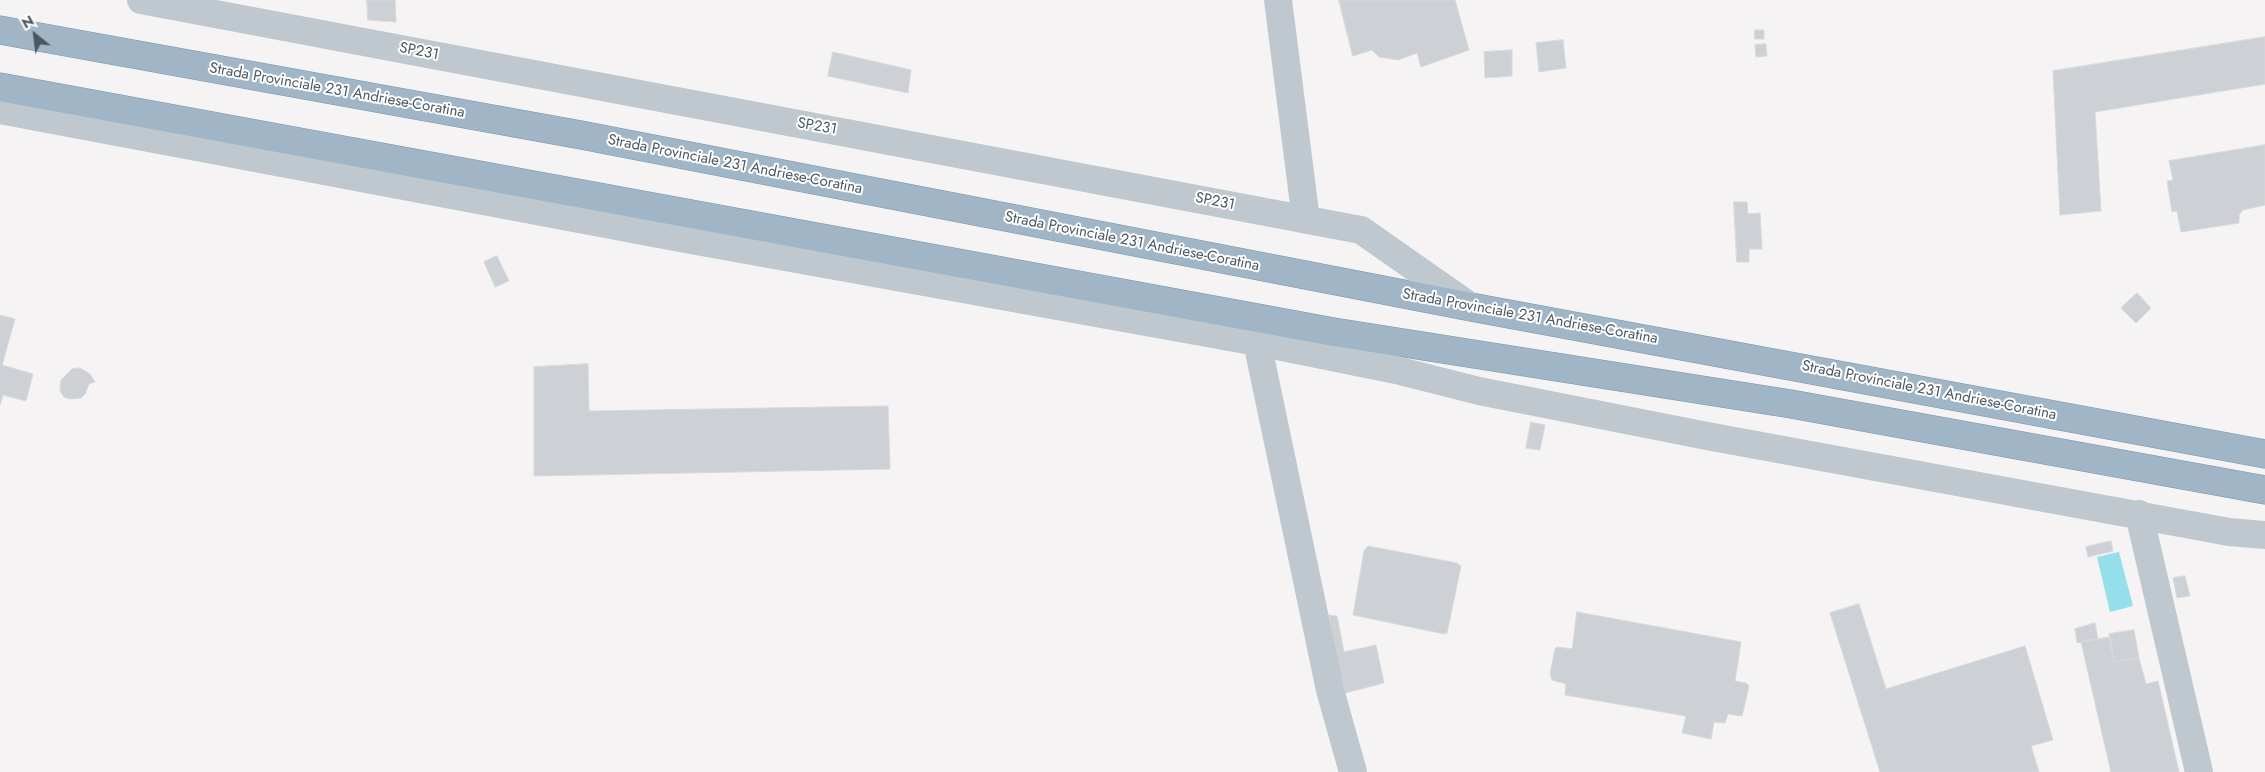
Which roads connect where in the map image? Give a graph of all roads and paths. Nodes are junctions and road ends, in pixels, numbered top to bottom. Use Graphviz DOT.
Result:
graph roads {
  1 [pos="141,0"];
  2 [pos="1278,0"];
  3 [pos="0,30"];
  4 [pos="0,87"];
  5 [pos="0,110"];
  6 [pos="1306,220"];
  7 [pos="1471,307"];
  8 [pos="1257,342"];
  9 [pos="2265,454"];
  10 [pos="2265,490"];
  11 [pos="2139,514"];
  12 [pos="2265,535"];
  13 [pos="1353,772"];
  14 [pos="2199,772"];
  1 -- 6 [label="street, SP231"];
  2 -- 6 [label="street"];
  3 -- 7 [label="highway, Strada Provinciale 231 Andriese-Coratina"];
  4 -- 10 [label="highway"];
  5 -- 8 [label="street"];
  6 -- 7 [label="street, SP231"];
  7 -- 9 [label="highway, Strada Provinciale 231 Andriese-Coratina"];
  8 -- 11 [label="street"];
  8 -- 13 [label="street"];
  11 -- 12 [label="street"];
  11 -- 14 [label="street"];
}
